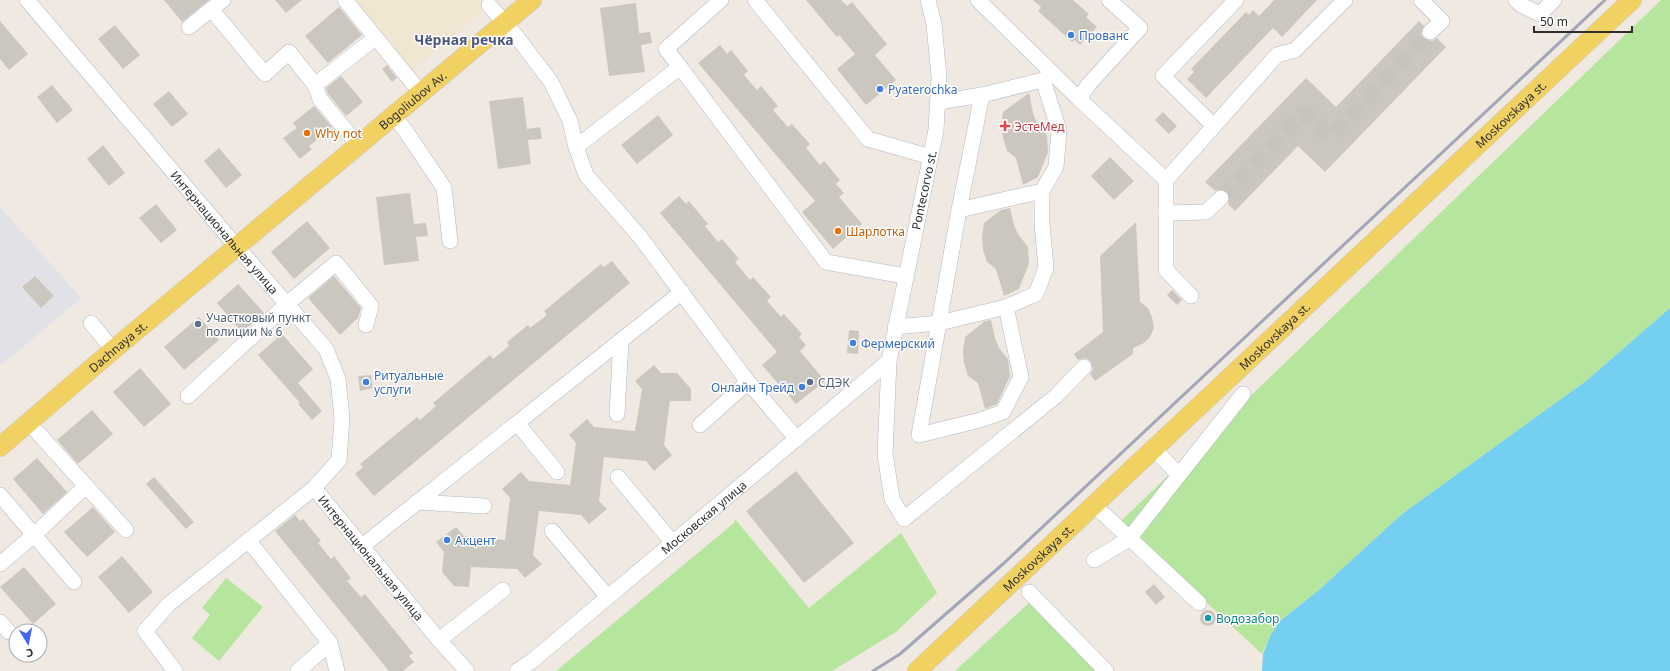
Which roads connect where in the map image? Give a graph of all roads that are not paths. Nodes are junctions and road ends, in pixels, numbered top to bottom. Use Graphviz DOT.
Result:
graph roads {
  1 [pos="27,0"];
  2 [pos="345,0"];
  3 [pos="532,0"];
  4 [pos="721,0"];
  5 [pos="755,0"];
  6 [pos="928,0"];
  7 [pos="978,0"];
  8 [pos="1109,0"];
  9 [pos="1236,0"];
  10 [pos="1345,0"];
  11 [pos="1421,0"];
  12 [pos="1516,0"];
  13 [pos="1554,0"];
  14 [pos="1632,0"];
  15 [pos="217,5"];
  16 [pos="489,5"];
  17 [pos="505,23"];
  18 [pos="189,27"];
  19 [pos="1430,32"];
  20 [pos="375,38"];
  21 [pos="680,67"];
  22 [pos="1048,76"];
  23 [pos="315,85"];
  24 [pos="421,93"];
  25 [pos="982,95"];
  26 [pos="1079,99"];
  27 [pos="938,102"];
  28 [pos="394,116"];
  29 [pos="1214,126"];
  30 [pos="359,146"];
  31 [pos="576,147"];
  32 [pos="931,157"];
  33 [pos="1166,180"];
  34 [pos="1042,191"];
  35 [pos="1221,198"];
  36 [pos="959,210"];
  37 [pos="1166,213"];
  38 [pos="450,241"];
  39 [pos="237,248"];
  40 [pos="906,276"];
  41 [pos="682,292"];
  42 [pos="1191,296"];
  43 [pos="287,304"];
  44 [pos="1006,307"];
  45 [pos="90,322"];
  46 [pos="939,323"];
  47 [pos="366,324"];
  48 [pos="895,327"];
  49 [pos="621,340"];
  50 [pos="113,350"];
  51 [pos="889,361"];
  52 [pos="1084,368"];
  53 [pos="748,382"];
  54 [pos="1243,394"];
  55 [pos="188,396"];
  56 [pos="617,414"];
  57 [pos="29,423"];
  58 [pos="517,423"];
  59 [pos="700,425"];
  60 [pos="797,439"];
  61 [pos="0,447"];
  62 [pos="1154,449"];
  63 [pos="557,472"];
  64 [pos="1179,475"];
  65 [pos="618,477"];
  66 [pos="86,486"];
  67 [pos="314,488"];
  68 [pos="0,495"];
  69 [pos="417,502"];
  70 [pos="484,506"];
  71 [pos="1094,506"];
  72 [pos="126,530"];
  73 [pos="552,531"];
  74 [pos="34,535"];
  75 [pos="1129,539"];
  76 [pos="248,540"];
  77 [pos="673,543"];
  78 [pos="361,547"];
  79 [pos="1094,560"];
  80 [pos="0,564"];
  81 [pos="74,582"];
  82 [pos="503,590"];
  83 [pos="1029,592"];
  84 [pos="608,597"];
  85 [pos="1199,603"];
  86 [pos="439,640"];
  87 [pos="330,643"];
  88 [pos="175,671"];
  89 [pos="298,671"];
  90 [pos="337,671"];
  91 [pos="467,671"];
  92 [pos="517,671"];
  93 [pos="917,671"];
  94 [pos="1106,671"];
  1 -- 39 [label="street, Интернациональная улица"];
  2 -- 20 [label="street"];
  3 -- 17 [label="main road, Bogoliubov Av."];
  4 -- 21 [label="street"];
  5 -- 32 [label="street"];
  6 -- 27 [label="street, Pontecorvo st."];
  7 -- 22 [label="street"];
  8 -- 26 [label="street"];
  9 -- 29 [label="street"];
  10 -- 29 [label="street"];
  11 -- 19 [label="street"];
  12 -- 13 [label="street"];
  14 -- 62 [label="main road, Moskovskaya st."];
  15 -- 18 [label="street"];
  15 -- 23 [label="street"];
  16 -- 17 [label="street"];
  17 -- 24 [label="main road, Bogoliubov Av."];
  17 -- 31 [label="street"];
  20 -- 23 [label="street"];
  20 -- 24 [label="street"];
  21 -- 31 [label="street"];
  21 -- 40 [label="street"];
  22 -- 25 [label="street"];
  22 -- 26 [label="street"];
  22 -- 34 [label="street"];
  23 -- 30 [label="street"];
  24 -- 28 [label="main road, Bogoliubov Av."];
  25 -- 27 [label="street"];
  25 -- 36 [label="street"];
  26 -- 33 [label="street"];
  27 -- 32 [label="street, Pontecorvo st."];
  28 -- 30 [label="main road, Bogoliubov Av."];
  28 -- 38 [label="street"];
  29 -- 33 [label="street"];
  30 -- 39 [label="main road, Bogoliubov Av."];
  31 -- 41 [label="street"];
  32 -- 40 [label="street, Pontecorvo st."];
  33 -- 37 [label="street"];
  34 -- 36 [label="street"];
  34 -- 44 [label="street"];
  35 -- 37 [label="street"];
  36 -- 46 [label="street"];
  37 -- 42 [label="street"];
  39 -- 43 [label="street, Интернациональная улица"];
  39 -- 50 [label="main road, Dachnaya st."];
  40 -- 48 [label="street, Pontecorvo st."];
  41 -- 49 [label="street"];
  41 -- 53 [label="street"];
  43 -- 47 [label="street"];
  43 -- 55 [label="street"];
  43 -- 67 [label="street, Интернациональная улица"];
  44 -- 46 [label="street"];
  44 -- 46 [label="street"];
  45 -- 50 [label="street"];
  46 -- 48 [label="street"];
  48 -- 51 [label="street, Pontecorvo st."];
  49 -- 56 [label="street"];
  49 -- 58 [label="street"];
  50 -- 57 [label="main road, Dachnaya st."];
  51 -- 52 [label="street, Pontecorvo st."];
  51 -- 60 [label="street, Московская улица"];
  53 -- 59 [label="street"];
  53 -- 60 [label="street"];
  54 -- 64 [label="street"];
  57 -- 61 [label="main road, Dachnaya st."];
  57 -- 66 [label="street"];
  58 -- 63 [label="street"];
  58 -- 69 [label="street"];
  60 -- 77 [label="street, Московская улица"];
  62 -- 64 [label="street"];
  62 -- 71 [label="main road, Moskovskaya st."];
  64 -- 75 [label="street"];
  65 -- 77 [label="street"];
  66 -- 72 [label="street"];
  66 -- 74 [label="street"];
  67 -- 76 [label="street"];
  67 -- 78 [label="street, Интернациональная улица"];
  68 -- 74 [label="street"];
  69 -- 70 [label="street"];
  69 -- 78 [label="street"];
  71 -- 75 [label="street"];
  71 -- 93 [label="main road, Moskovskaya st."];
  73 -- 84 [label="street"];
  74 -- 80 [label="street"];
  74 -- 81 [label="street"];
  75 -- 79 [label="street"];
  75 -- 85 [label="street"];
  76 -- 87 [label="street"];
  76 -- 88 [label="street"];
  77 -- 84 [label="street, Московская улица"];
  78 -- 86 [label="street, Интернациональная улица"];
  82 -- 86 [label="street"];
  83 -- 94 [label="street"];
  84 -- 92 [label="street, Московская улица"];
  86 -- 91 [label="street, Интернациональная улица"];
  87 -- 89 [label="street"];
  87 -- 90 [label="street"];
}
